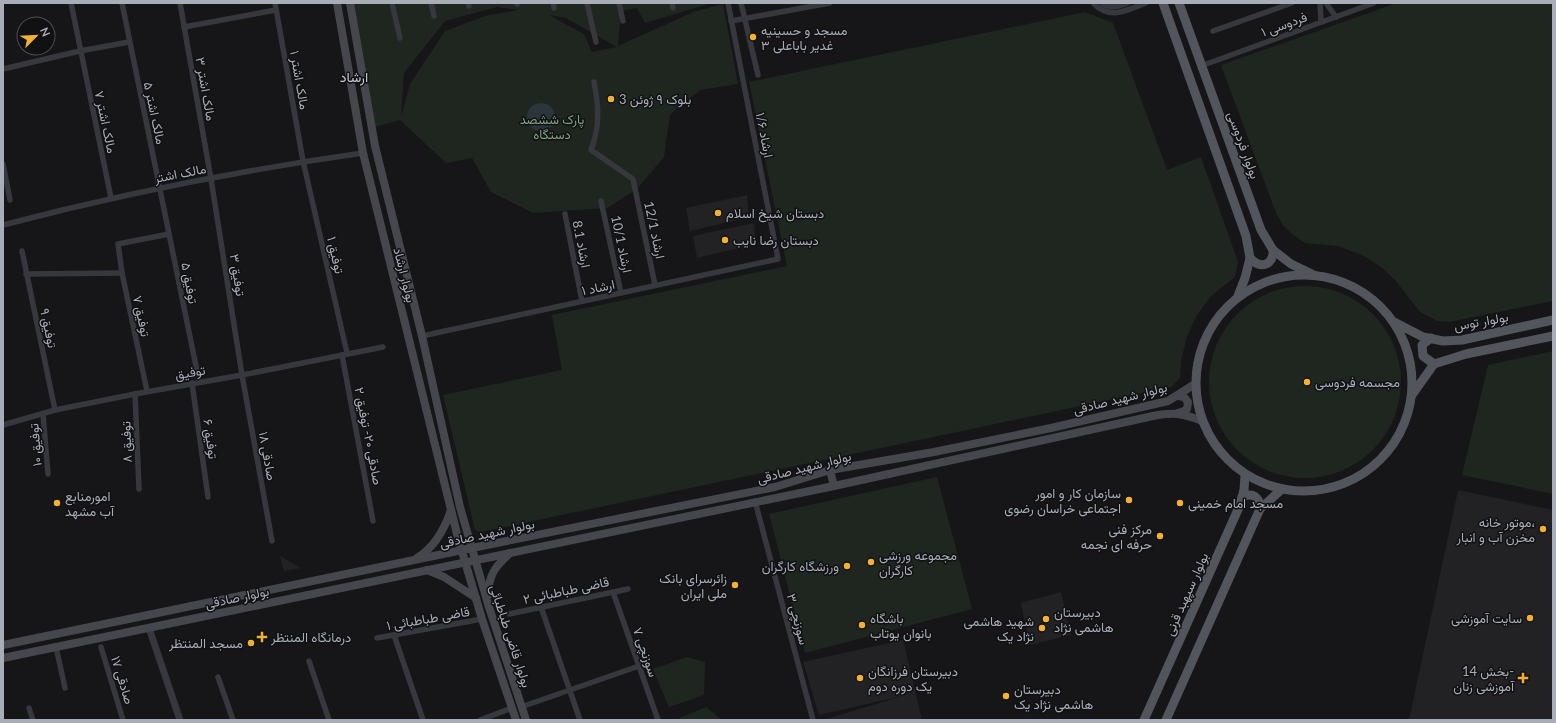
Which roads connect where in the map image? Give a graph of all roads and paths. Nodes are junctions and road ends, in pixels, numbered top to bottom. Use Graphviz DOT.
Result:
graph roads {
  1 [pos="71,3"];
  2 [pos="122,3"];
  3 [pos="180,3"];
  4 [pos="275,3"];
  5 [pos="337,3"];
  6 [pos="350,3"];
  7 [pos="392,3"];
  8 [pos="431,3"];
  9 [pos="588,3"];
  10 [pos="619,3"];
  11 [pos="728,3"];
  12 [pos="741,3"];
  13 [pos="830,3"];
  14 [pos="1094,3"];
  15 [pos="1102,3"];
  16 [pos="1128,3"];
  17 [pos="1146,3"];
  18 [pos="1161,3"];
  19 [pos="1179,3"];
  20 [pos="1292,3"];
  21 [pos="1320,3"];
  22 [pos="1326,3"];
  23 [pos="1374,3"];
  24 [pos="276,10"];
  25 [pos="434,16"];
  26 [pos="1336,17"];
  27 [pos="745,18"];
  28 [pos="623,21"];
  29 [pos="731,21"];
  30 [pos="1321,22"];
  31 [pos="184,27"];
  32 [pos="1213,31"];
  33 [pos="400,38"];
  34 [pos="129,42"];
  35 [pos="596,42"];
  36 [pos="359,50"];
  37 [pos="80,51"];
  38 [pos="346,52"];
  39 [pos="1201,66"];
  40 [pos="3,69"];
  41 [pos="758,75"];
  42 [pos="594,82"];
  43 [pos="363,153"];
  44 [pos="303,161"];
  45 [pos="3,164"];
  46 [pos="211,179"];
  47 [pos="160,188"];
  48 [pos="112,198"];
  49 [pos="10,200"];
  50 [pos="601,201"];
  51 [pos="565,214"];
  52 [pos="3,225"];
  53 [pos="169,234"];
  54 [pos="1273,250"];
  55 [pos="22,251"];
  56 [pos="1250,258"];
  57 [pos="778,259"];
  58 [pos="122,273"];
  59 [pos="26,274"];
  60 [pos="1313,275"];
  61 [pos="656,285"];
  62 [pos="621,293"];
  63 [pos="1238,296"];
  64 [pos="582,301"];
  65 [pos="1553,320"];
  66 [pos="1394,322"];
  67 [pos="422,336"];
  68 [pos="1553,336"];
  69 [pos="1431,338"];
  70 [pos="383,347"];
  71 [pos="345,354"];
  72 [pos="1434,364"];
  73 [pos="242,375"];
  74 [pos="199,381"];
  75 [pos="192,383"];
  76 [pos="1195,384"];
  77 [pos="147,391"];
  78 [pos="135,394"];
  79 [pos="1412,395"];
  80 [pos="1178,396"];
  81 [pos="56,410"];
  82 [pos="43,414"];
  83 [pos="1177,414"];
  84 [pos="1202,421"];
  85 [pos="3,425"];
  86 [pos="830,470"];
  87 [pos="48,474"];
  88 [pos="1244,476"];
  89 [pos="834,486"];
  90 [pos="139,489"];
  91 [pos="1282,489"];
  92 [pos="208,497"];
  93 [pos="1242,497"];
  94 [pos="755,502"];
  95 [pos="451,509"];
  96 [pos="1260,509"];
  97 [pos="373,522"];
  98 [pos="272,542"];
  99 [pos="472,548"];
  100 [pos="461,550"];
  101 [pos="510,552"];
  102 [pos="475,560"];
  103 [pos="413,561"];
  104 [pos="465,562"];
  105 [pos="426,570"];
  106 [pos="628,589"];
  107 [pos="613,592"];
  108 [pos="476,598"];
  109 [pos="488,604"];
  110 [pos="541,606"];
  111 [pos="509,614"];
  112 [pos="482,619"];
  113 [pos="149,628"];
  114 [pos="394,635"];
  115 [pos="377,638"];
  116 [pos="3,645"];
  117 [pos="56,647"];
  118 [pos="102,647"];
  119 [pos="3,658"];
  120 [pos="309,661"];
  121 [pos="639,666"];
  122 [pos="218,677"];
  123 [pos="65,688"];
  124 [pos="569,690"];
  125 [pos="521,707"];
  126 [pos="29,708"];
  127 [pos="512,708"];
  128 [pos="33,720"];
  129 [pos="123,720"];
  130 [pos="180,720"];
  131 [pos="233,720"];
  132 [pos="329,720"];
  133 [pos="423,720"];
  134 [pos="480,720"];
  135 [pos="516,720"];
  136 [pos="526,720"];
  137 [pos="580,720"];
  138 [pos="658,720"];
  139 [pos="813,720"];
  140 [pos="1144,720"];
  141 [pos="1166,720"];
  1 -- 37 [label="street, مالک اشتر ۷"];
  2 -- 34 [label="street, مالک اشتر ۵"];
  3 -- 31 [label="street, مالک اشتر ۳"];
  4 -- 24 [label="street, مالک اشتر ۱"];
  5 -- 38 [label="main road, بولوار ارشاد"];
  6 -- 36 [label="main road, بولوار ارشاد"];
  7 -- 33 [label="street"];
  8 -- 25 [label="street"];
  9 -- 35 [label="street"];
  10 -- 28 [label="street"];
  11 -- 29 [label="street, ارشاد ۱/۶"];
  12 -- 27 [label="street"];
  13 -- 27 [label="street"];
  14 -- 17 [label="street"];
  15 -- 16 [label="street"];
  18 -- 56 [label="main road"];
  19 -- 39 [label="main road, بولوار فردوسی"];
  20 -- 32 [label="street"];
  21 -- 30 [label="street"];
  22 -- 26 [label="street"];
  23 -- 26 [label="street, فردوسی ۱"];
  24 -- 31 [label="street"];
  24 -- 44 [label="street, مالک اشتر ۱"];
  26 -- 30 [label="street, فردوسی ۱"];
  27 -- 29 [label="street"];
  27 -- 41 [label="street"];
  29 -- 57 [label="street, ارشاد ۱/۶"];
  30 -- 39 [label="street, فردوسی ۱"];
  31 -- 46 [label="street, مالک اشتر ۳"];
  34 -- 37 [label="street"];
  34 -- 47 [label="street, مالک اشتر ۵"];
  36 -- 38 [label="main road"];
  36 -- 67 [label="main road, بولوار ارشاد"];
  37 -- 40 [label="street"];
  37 -- 48 [label="street, مالک اشتر ۷"];
  38 -- 43 [label="main road, بولوار ارشاد"];
  39 -- 54 [label="main road, بولوار فردوسی"];
  42 -- 61 [label="street, ارشاد 12/1"];
  43 -- 44 [label="street, مالک اشتر"];
  43 -- 95 [label="main road, بولوار ارشاد"];
  44 -- 46 [label="street, مالک اشتر"];
  44 -- 71 [label="street, توفیق ۱"];
  45 -- 49 [label="street"];
  46 -- 47 [label="street, مالک اشتر"];
  46 -- 73 [label="street, توفیق ۳"];
  47 -- 48 [label="street, مالک اشتر"];
  47 -- 53 [label="street, توفیق ۵"];
  48 -- 52 [label="street, مالک اشتر"];
  50 -- 62 [label="street, ارشاد 10/1"];
  51 -- 64 [label="street, ارشاد 8.1"];
  53 -- 58 [label="street, توفیق ۷"];
  53 -- 74 [label="street, توفیق ۵"];
  54 -- 56 [label="main road"];
  54 -- 60 [label="main road, بولوار فردوسی"];
  55 -- 59 [label="street, توفیق ۹"];
  56 -- 63 [label="main road"];
  57 -- 61 [label="street, ارشاد ۱"];
  58 -- 59 [label="street"];
  58 -- 77 [label="street, توفیق ۷"];
  59 -- 81 [label="street, توفیق ۹"];
  60 -- 63 [label="main road"];
  60 -- 66 [label="main road"];
  61 -- 62 [label="street, ارشاد ۱"];
  62 -- 64 [label="street, ارشاد ۱"];
  63 -- 76 [label="main road"];
  64 -- 67 [label="street, ارشاد ۱"];
  65 -- 69 [label="main road, بولوار توس"];
  66 -- 69 [label="main road, بولوار توس"];
  66 -- 79 [label="main road"];
  67 -- 99 [label="main road, بولوار ارشاد"];
  68 -- 72 [label="main road"];
  69 -- 72 [label="main road"];
  70 -- 71 [label="street, توفیق"];
  71 -- 73 [label="street, توفیق"];
  71 -- 97 [label="street, صادقی ۲۰- توفیق ۲"];
  72 -- 79 [label="main road"];
  73 -- 74 [label="street, توفیق"];
  73 -- 98 [label="street, صادقی ۱۸"];
  74 -- 75 [label="street, توفیق"];
  75 -- 77 [label="street, توفیق"];
  75 -- 92 [label="street, توفیق ۶"];
  76 -- 80 [label="main road, بولوار شهید صادقی"];
  76 -- 84 [label="main road"];
  77 -- 78 [label="street, توفیق"];
  78 -- 81 [label="street, توفیق"];
  78 -- 90 [label="street, توفیق ۸"];
  79 -- 91 [label="main road"];
  80 -- 83 [label="main road"];
  80 -- 86 [label="main road, بولوار شهید صادقی"];
  81 -- 82 [label="street, توفیق"];
  82 -- 85 [label="street, توفیق"];
  82 -- 87 [label="street, توفیق ۱۰"];
  83 -- 84 [label="main road, بولوار شهید صادقی"];
  83 -- 89 [label="main road, بولوار شهید صادقی"];
  84 -- 88 [label="main road"];
  86 -- 89 [label="main road"];
  86 -- 99 [label="main road, بولوار شهید صادقی"];
  88 -- 91 [label="main road"];
  88 -- 93 [label="main road, بولوار سپهبد قرنی"];
  89 -- 94 [label="main road, بولوار شهید صادقی"];
  91 -- 96 [label="main road"];
  93 -- 96 [label="main road"];
  93 -- 140 [label="main road, بولوار سپهبد قرنی"];
  94 -- 101 [label="main road, بولوار شهید صادقی"];
  94 -- 139 [label="street, سوزنچی ۳"];
  95 -- 100 [label="main road, بولوار ارشاد"];
  95 -- 103 [label="main road"];
  96 -- 141 [label="main road"];
  99 -- 100 [label="main road, بولوار شهید صادقی"];
  99 -- 102 [label="main road, بولوار قاضی طباطبائی"];
  100 -- 103 [label="main road, بولوار شهید صادقی"];
  100 -- 104 [label="main road, بولوار قاضی طباطبائی"];
  101 -- 102 [label="main road, بولوار شهید صادقی"];
  101 -- 109 [label="main road"];
  102 -- 104 [label="main road, بولوار صادقی"];
  102 -- 109 [label="main road, بولوار قاضی طباطبائی"];
  103 -- 116 [label="main road, بولوار صادقی"];
  104 -- 105 [label="main road, بولوار صادقی"];
  104 -- 108 [label="main road, بولوار قاضی طباطبائی"];
  105 -- 108 [label="main road"];
  105 -- 113 [label="main road, بولوار صادقی"];
  106 -- 107 [label="street, قاضی طباطبائی ۲"];
  107 -- 110 [label="street, قاضی طباطبائی ۲"];
  107 -- 121 [label="street, سوزنچی ۷"];
  108 -- 112 [label="main road, بولوار قاضی طباطبائی"];
  109 -- 125 [label="main road, بولوار قاضی طباطبائی"];
  110 -- 111 [label="street, قاضی طباطبائی ۲"];
  110 -- 124 [label="street"];
  112 -- 114 [label="street, قاضی طباطبائی ۱"];
  112 -- 127 [label="main road, بولوار قاضی طباطبائی"];
  113 -- 117 [label="main road, بولوار صادقی"];
  113 -- 130 [label="street"];
  114 -- 115 [label="street, قاضی طباطبائی ۱"];
  114 -- 133 [label="street"];
  117 -- 119 [label="main road, بولوار صادقی"];
  117 -- 123 [label="street"];
  118 -- 129 [label="street, صادقی ۱۷"];
  120 -- 132 [label="street"];
  121 -- 124 [label="street"];
  121 -- 138 [label="street, سوزنچی ۷"];
  122 -- 131 [label="street"];
  124 -- 125 [label="street"];
  124 -- 137 [label="street"];
  125 -- 136 [label="main road, بولوار قاضی طباطبائی"];
  126 -- 128 [label="street"];
  127 -- 134 [label="street"];
  127 -- 135 [label="main road, بولوار قاضی طباطبائی"];
}
